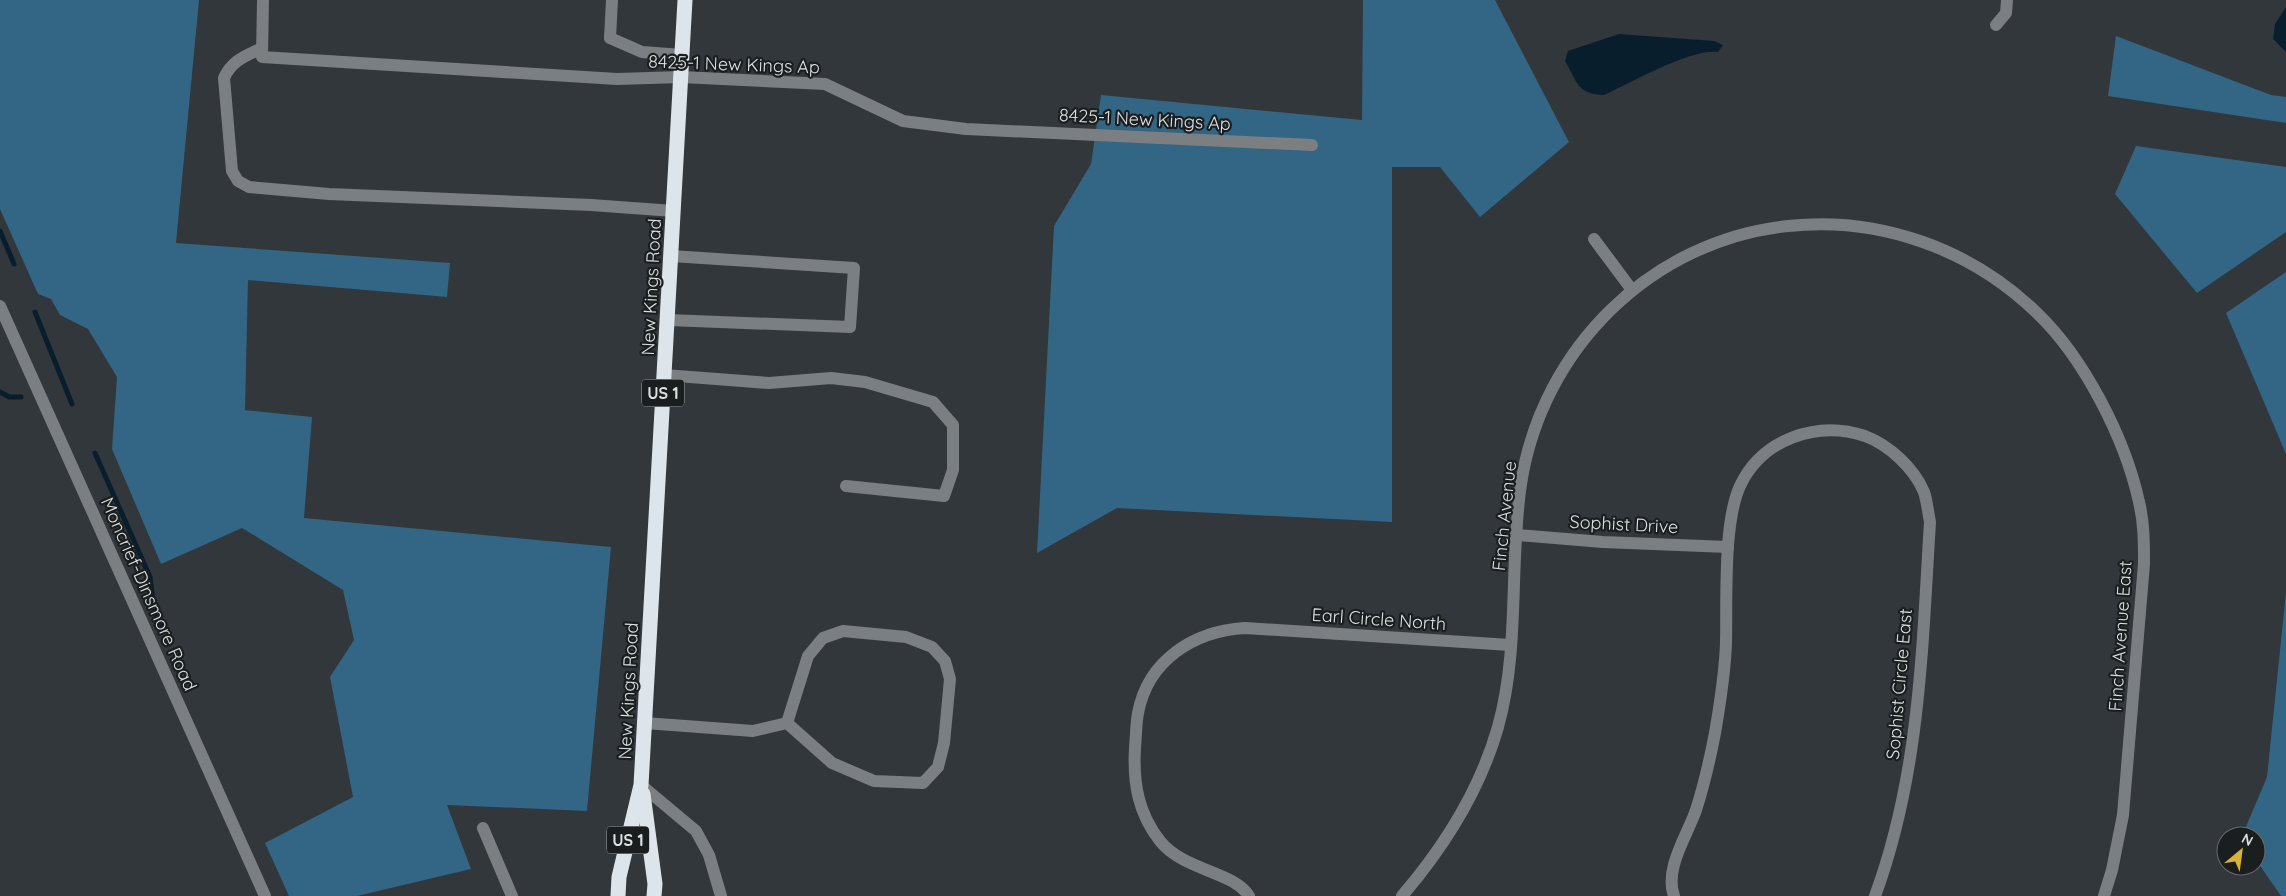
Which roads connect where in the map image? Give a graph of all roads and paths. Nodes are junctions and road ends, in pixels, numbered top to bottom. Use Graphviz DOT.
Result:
graph roads {
  1 [pos="262,0"];
  2 [pos="612,0"];
  3 [pos="685,0"];
  4 [pos="2008,0"];
  5 [pos="1996,25"];
  6 [pos="262,48"];
  7 [pos="682,55"];
  8 [pos="681,76"];
  9 [pos="1312,145"];
  10 [pos="674,211"];
  11 [pos="1594,239"];
  12 [pos="671,256"];
  13 [pos="1632,290"];
  14 [pos="0,306"];
  15 [pos="668,320"];
  16 [pos="664,375"];
  17 [pos="2092,386"];
  18 [pos="846,486"];
  19 [pos="1518,535"];
  20 [pos="1728,547"];
  21 [pos="1510,645"];
  22 [pos="786,722"];
  23 [pos="645,723"];
  24 [pos="642,785"];
  25 [pos="483,828"];
  26 [pos="1673,892"];
  27 [pos="266,896"];
  28 [pos="512,896"];
  29 [pos="618,896"];
  30 [pos="654,896"];
  31 [pos="721,896"];
  32 [pos="1250,896"];
  33 [pos="1402,896"];
  34 [pos="1875,896"];
  35 [pos="2104,896"];
  1 -- 6 [label="street"];
  2 -- 7 [label="street"];
  3 -- 7 [label="highway, New Kings Road / US 1"];
  4 -- 5 [label="street"];
  6 -- 8 [label="street, 8425-1 New Kings Ap"];
  6 -- 10 [label="street"];
  7 -- 8 [label="highway, New Kings Road / US 1"];
  8 -- 9 [label="street, 8425-1 New Kings Ap"];
  8 -- 10 [label="highway, New Kings Road / US 1"];
  10 -- 12 [label="highway, New Kings Road / US 1"];
  11 -- 13 [label="street"];
  12 -- 15 [label="highway, New Kings Road / US 1"];
  12 -- 15 [label="street"];
  13 -- 17 [label="street, Finch Avenue"];
  13 -- 19 [label="street, Finch Avenue"];
  14 -- 27 [label="street, Moncrief-Dinsmore Road"];
  15 -- 16 [label="highway, New Kings Road / US 1"];
  16 -- 18 [label="street"];
  16 -- 23 [label="highway, New Kings Road / US 1"];
  17 -- 35 [label="street, Finch Avenue East"];
  19 -- 20 [label="street, Sophist Drive"];
  19 -- 21 [label="street, Finch Avenue"];
  20 -- 26 [label="street, Sophist Circle East"];
  20 -- 34 [label="street, Sophist Circle East"];
  21 -- 32 [label="street, Earl Circle North"];
  21 -- 33 [label="street, Finch Avenue"];
  22 -- 22 [label="street"];
  22 -- 23 [label="street"];
  23 -- 24 [label="highway, New Kings Road / US 1"];
  24 -- 29 [label="highway, New Kings Road / US 1"];
  24 -- 30 [label="highway, New Kings Road / US 1"];
  24 -- 31 [label="street"];
  25 -- 28 [label="street"];
}
